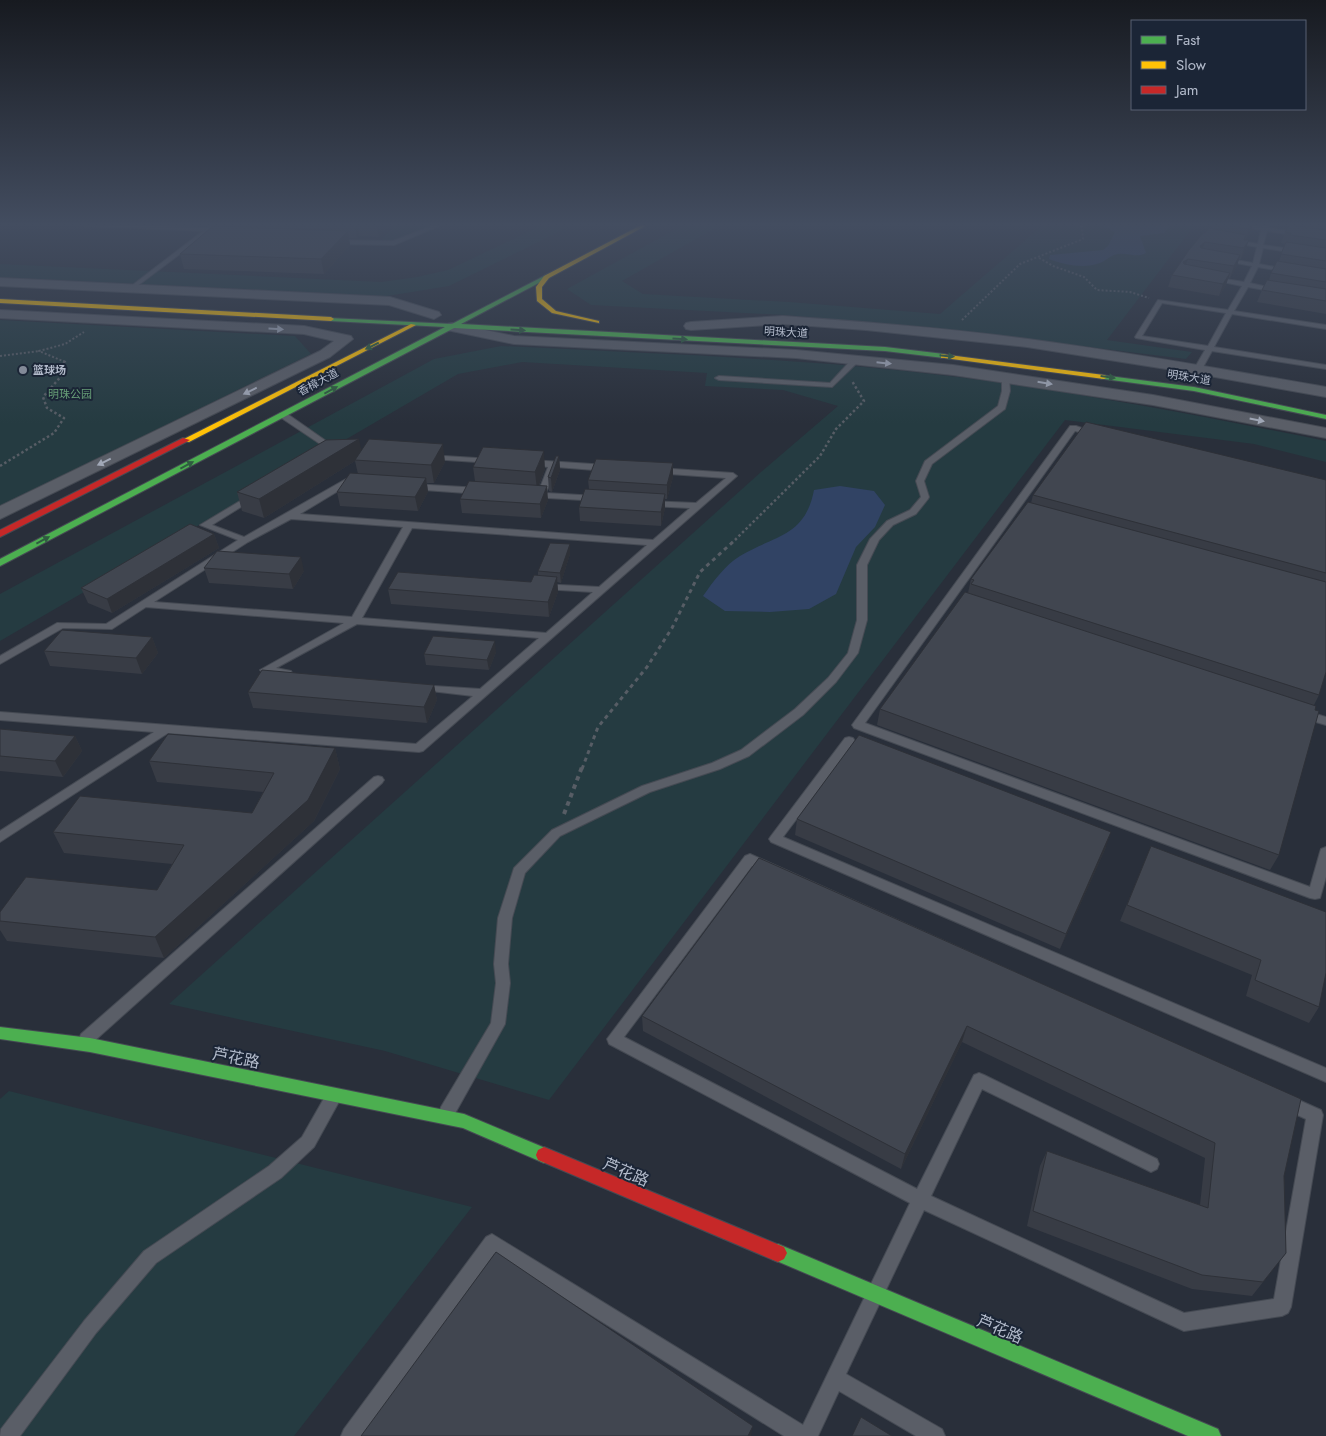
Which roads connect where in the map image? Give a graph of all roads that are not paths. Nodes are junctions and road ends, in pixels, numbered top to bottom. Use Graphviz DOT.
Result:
graph roads {
  1 [pos="122,290"];
  2 [pos="174,290"];
  3 [pos="522,290"];
  4 [pos="539,290"];
  5 [pos="1243,290"];
  6 [pos="1277,290"];
  7 [pos="1282,291"];
  8 [pos="0,293"];
  9 [pos="236,293"];
  10 [pos="88,297"];
  11 [pos="0,301"];
  12 [pos="327,309"];
  13 [pos="1231,311"];
  14 [pos="438,312"];
  15 [pos="213,313"];
  16 [pos="0,314"];
  17 [pos="308,318"];
  18 [pos="469,318"];
  19 [pos="107,320"];
  20 [pos="600,323"];
  21 [pos="415,324"];
  22 [pos="452,326"];
  23 [pos="682,326"];
  24 [pos="1326,327"];
  25 [pos="346,338"];
  26 [pos="1210,347"];
  27 [pos="851,366"];
  28 [pos="1326,367"];
  29 [pos="327,368"];
  30 [pos="1198,369"];
  31 [pos="720,378"];
  32 [pos="1005,378"];
  33 [pos="1323,399"];
  34 [pos="1153,400"];
  35 [pos="1289,409"];
  36 [pos="283,415"];
  37 [pos="1326,416"];
  38 [pos="1326,433"];
  39 [pos="1101,435"];
  40 [pos="346,452"];
  41 [pos="425,456"];
  42 [pos="504,461"];
  43 [pos="524,463"];
  44 [pos="553,464"];
  45 [pos="620,469"];
  46 [pos="648,470"];
  47 [pos="365,484"];
  48 [pos="404,486"];
  49 [pos="266,490"];
  50 [pos="492,492"];
  51 [pos="521,494"];
  52 [pos="541,496"];
  53 [pos="610,500"];
  54 [pos="639,502"];
  55 [pos="698,506"];
  56 [pos="0,513"];
  57 [pos="290,516"];
  58 [pos="409,525"];
  59 [pos="0,534"];
  60 [pos="245,540"];
  61 [pos="655,544"];
  62 [pos="0,563"];
  63 [pos="534,586"];
  64 [pos="602,590"];
  65 [pos="144,604"];
  66 [pos="355,621"];
  67 [pos="548,636"];
  68 [pos="0,661"];
  69 [pos="294,674"];
  70 [pos="413,686"];
  71 [pos="482,694"];
  72 [pos="1288,709"];
  73 [pos="0,716"];
  74 [pos="1326,721"];
  75 [pos="166,729"];
  76 [pos="849,741"];
  77 [pos="378,780"];
  78 [pos="0,837"];
  79 [pos="1326,852"];
  80 [pos="0,1033"];
  81 [pos="80,1044"];
  82 [pos="1326,1075"];
  83 [pos="335,1095"];
  84 [pos="444,1117"];
  85 [pos="1150,1164"];
  86 [pos="921,1200"];
  87 [pos="874,1294"];
  88 [pos="835,1378"];
  89 [pos="8,1436"];
  90 [pos="351,1436"];
  91 [pos="802,1436"];
  92 [pos="808,1436"];
  93 [pos="935,1436"];
  94 [pos="1211,1436"];
  1 -- 10 [label="street"];
  2 -- 9 [label="street"];
  3 -- 18 [label="main road, 香樟大道"];
  4 -- 20 [label="main road"];
  5 -- 13 [label="lane"];
  6 -- 7 [label="lane"];
  8 -- 10 [label="main road, 明珠大道"];
  9 -- 12 [label="street"];
  9 -- 14 [label="street"];
  10 -- 12 [label="main road, 明珠大道"];
  11 -- 15 [label="main road, 明珠大道"];
  12 -- 14 [label="main road, 明珠大道"];
  13 -- 24 [label="lane"];
  13 -- 26 [label="lane"];
  13 -- 26 [label="lane"];
  14 -- 18 [label="main road, 明珠大道"];
  14 -- 21 [label="main road, 香樟大道"];
  15 -- 17 [label="main road, 明珠大道"];
  15 -- 19 [label="street"];
  16 -- 19 [label="street"];
  17 -- 21 [label="main road, 明珠大道"];
  17 -- 25 [label="main road"];
  18 -- 20 [label="main road, 明珠大道"];
  18 -- 22 [label="main road, 香樟大道"];
  19 -- 25 [label="street, one-way"];
  20 -- 23 [label="main road, 明珠大道"];
  21 -- 22 [label="main road, 明珠大道"];
  21 -- 29 [label="main road, 香樟大道, one-way"];
  22 -- 27 [label="street"];
  22 -- 35 [label="main road, 明珠大道, one-way"];
  36 -- 22 [label="main road, 香樟大道, one-way"];
  23 -- 30 [label="street"];
  23 -- 33 [label="main road, 明珠大道"];
  25 -- 29 [label="main road"];
  25 -- 56 [label="street, one-way"];
  26 -- 28 [label="lane"];
  26 -- 30 [label="lane"];
  27 -- 31 [label="lane"];
  27 -- 32 [label="street, one-way"];
  29 -- 59 [label="main road, 香樟大道"];
  30 -- 33 [label="street"];
  32 -- 34 [label="street, one-way"];
  32 -- 84 [label="lane"];
  34 -- 35 [label="street"];
  34 -- 38 [label="street, one-way"];
  35 -- 37 [label="main road, 明珠大道"];
  36 -- 40 [label="lane"];
  62 -- 36 [label="main road, 香樟大道, one-way"];
  39 -- 79 [label="lane"];
  41 -- 42 [label="lane"];
  43 -- 44 [label="lane"];
  44 -- 45 [label="lane"];
  44 -- 52 [label="lane"];
  46 -- 55 [label="lane"];
  47 -- 57 [label="lane"];
  48 -- 50 [label="lane"];
  49 -- 60 [label="lane"];
  51 -- 52 [label="lane"];
  52 -- 53 [label="lane"];
  54 -- 55 [label="lane"];
  55 -- 61 [label="lane"];
  57 -- 58 [label="lane"];
  57 -- 60 [label="lane"];
  58 -- 61 [label="lane"];
  58 -- 66 [label="lane"];
  60 -- 65 [label="lane"];
  61 -- 64 [label="lane"];
  63 -- 64 [label="lane"];
  64 -- 67 [label="lane"];
  65 -- 66 [label="lane"];
  65 -- 68 [label="lane"];
  66 -- 67 [label="lane"];
  66 -- 69 [label="lane"];
  67 -- 71 [label="lane"];
  70 -- 71 [label="lane"];
  71 -- 75 [label="lane"];
  72 -- 74 [label="lane"];
  73 -- 75 [label="lane"];
  75 -- 78 [label="lane"];
  76 -- 82 [label="lane"];
  77 -- 81 [label="lane"];
  80 -- 81 [label="main road, 芦花路"];
  81 -- 83 [label="main road, 芦花路"];
  83 -- 84 [label="main road, 芦花路"];
  83 -- 89 [label="lane"];
  84 -- 87 [label="main road, 芦花路"];
  85 -- 86 [label="lane"];
  86 -- 86 [label="lane"];
  86 -- 87 [label="lane"];
  87 -- 88 [label="lane"];
  87 -- 94 [label="main road, 芦花路"];
  88 -- 92 [label="lane"];
  88 -- 93 [label="lane"];
  90 -- 91 [label="lane"];
}
